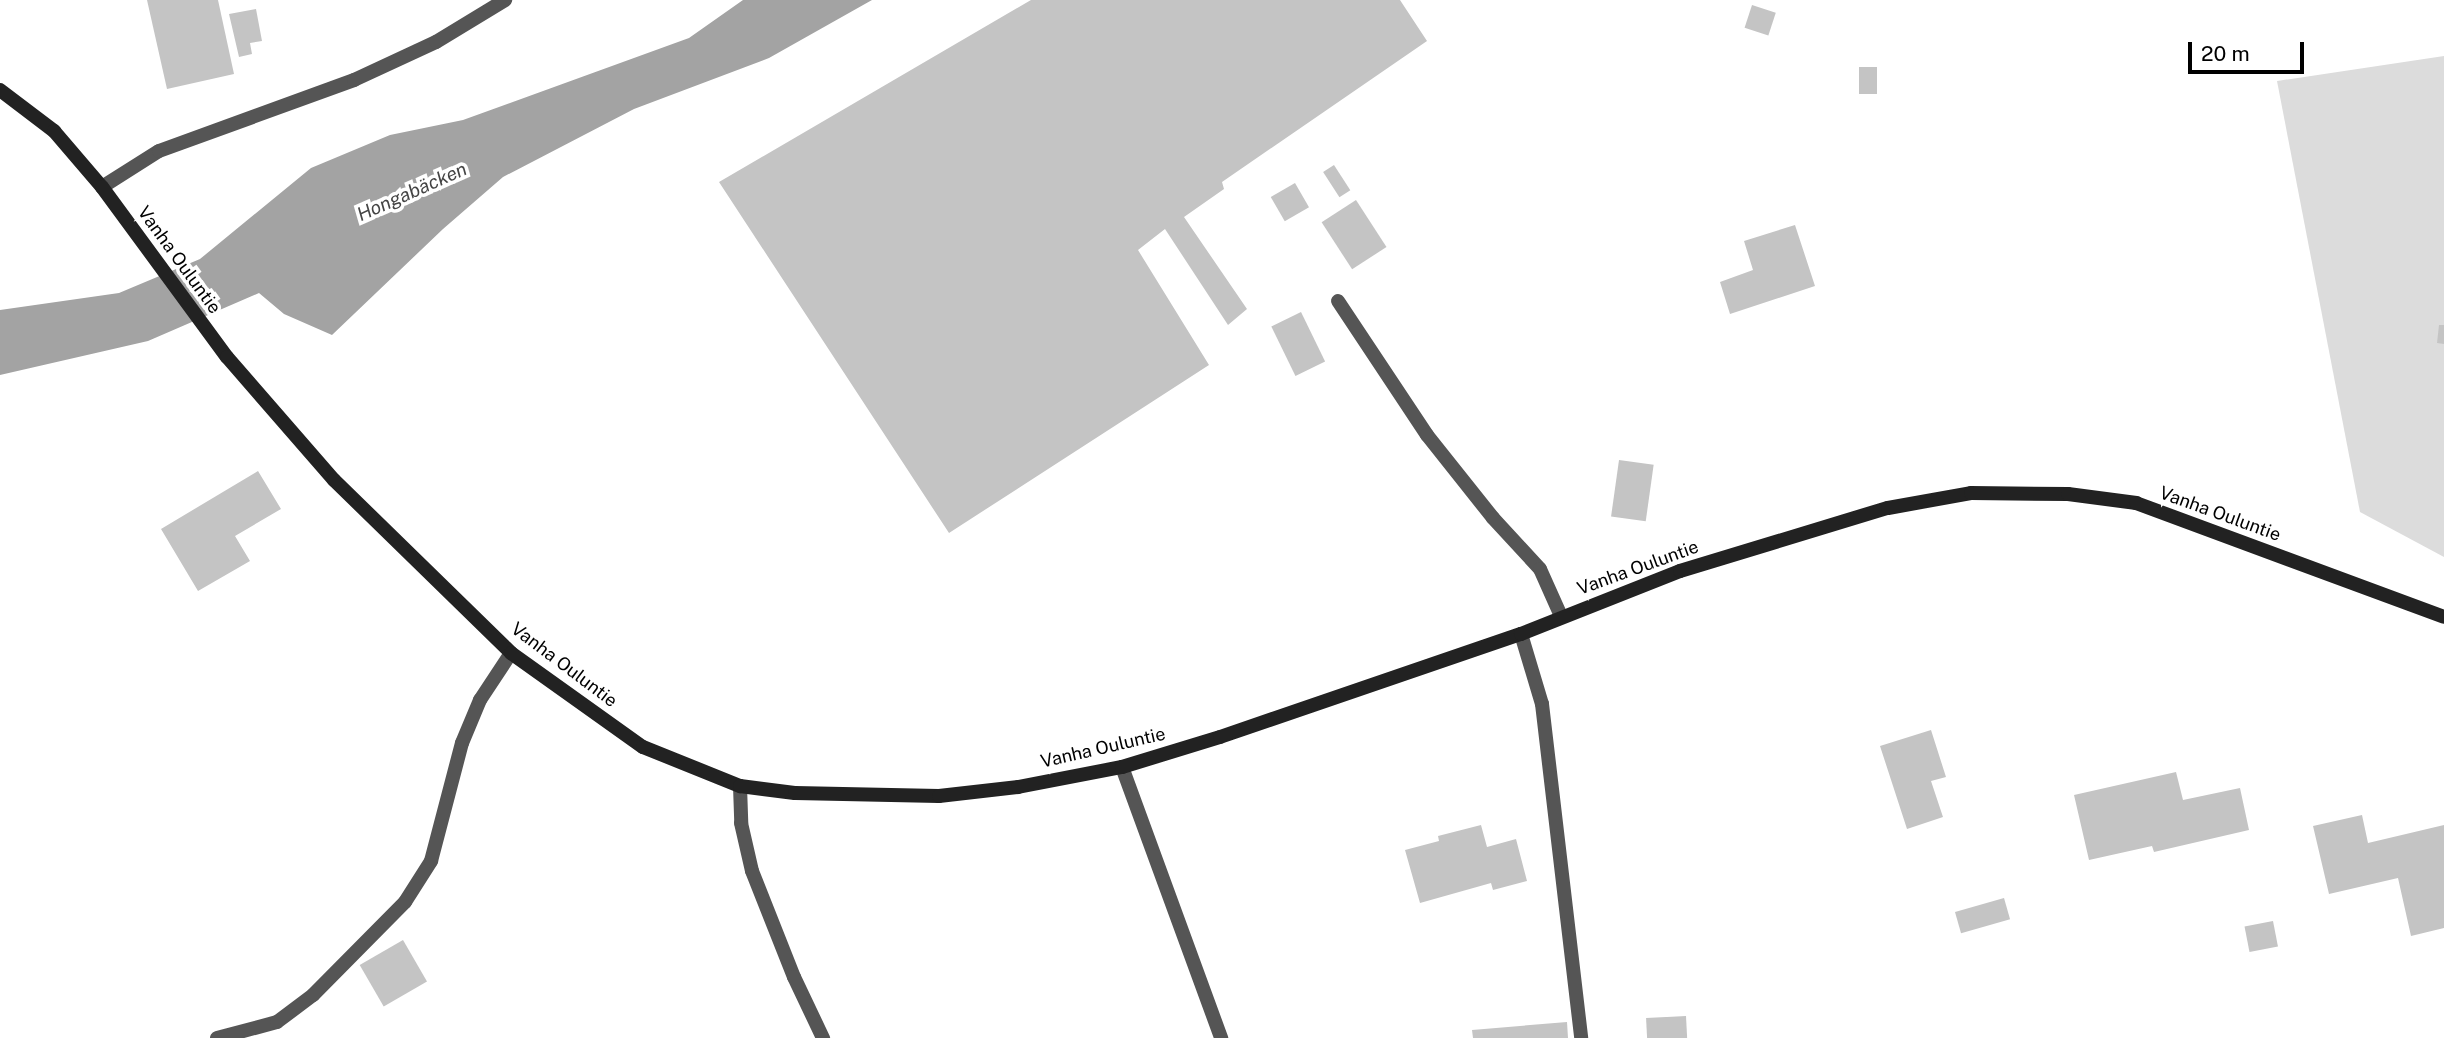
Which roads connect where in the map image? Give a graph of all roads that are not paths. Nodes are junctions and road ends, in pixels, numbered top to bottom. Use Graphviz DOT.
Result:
graph roads {
  1 [pos="505,0"];
  2 [pos="0,90"];
  3 [pos="102,187"];
  4 [pos="1338,301"];
  5 [pos="1561,616"];
  6 [pos="2444,617"];
  7 [pos="1521,634"];
  8 [pos="511,653"];
  9 [pos="1122,767"];
  10 [pos="740,786"];
  11 [pos="217,1038"];
  12 [pos="823,1038"];
  13 [pos="1221,1038"];
  14 [pos="1581,1038"];
  1 -- 3 [label="lane"];
  2 -- 3 [label="street, Vanha Ouluntie"];
  3 -- 8 [label="street, Vanha Ouluntie"];
  4 -- 5 [label="lane"];
  5 -- 6 [label="street, Vanha Ouluntie"];
  5 -- 7 [label="street, Vanha Ouluntie"];
  7 -- 9 [label="street, Vanha Ouluntie"];
  7 -- 14 [label="lane"];
  8 -- 10 [label="street, Vanha Ouluntie"];
  8 -- 11 [label="lane"];
  9 -- 10 [label="street, Vanha Ouluntie"];
  9 -- 13 [label="lane"];
  10 -- 12 [label="lane"];
}
